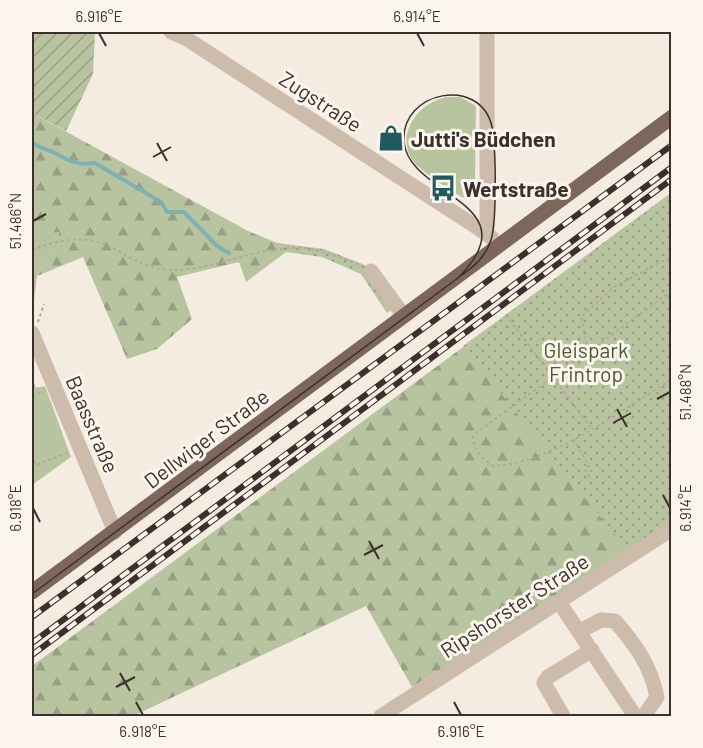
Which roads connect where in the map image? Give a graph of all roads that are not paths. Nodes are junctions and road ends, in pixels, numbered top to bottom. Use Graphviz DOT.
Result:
graph roads {
  1 [pos="177,32"];
  2 [pos="487,32"];
  3 [pos="672,117"];
  4 [pos="492,241"];
  5 [pos="371,271"];
  6 [pos="404,316"];
  7 [pos="32,333"];
  8 [pos="672,529"];
  9 [pos="115,532"];
  10 [pos="32,592"];
  11 [pos="559,602"];
  12 [pos="580,632"];
  13 [pos="592,650"];
  14 [pos="381,717"];
  15 [pos="563,717"];
  16 [pos="635,717"];
  17 [pos="644,717"];
  1 -- 4 [label="street, Zugstraße"];
  2 -- 4 [label="street"];
  3 -- 4 [label="main road, Dellwiger Straße"];
  4 -- 6 [label="main road, Dellwiger Straße"];
  5 -- 6 [label="street"];
  6 -- 9 [label="main road, Dellwiger Straße"];
  7 -- 9 [label="street, Baasstraße"];
  8 -- 11 [label="street, Ripshorster Straße"];
  9 -- 10 [label="main road, Dellwiger Straße"];
  11 -- 12 [label="street"];
  11 -- 14 [label="street, Ripshorster Straße"];
  12 -- 13 [label="street"];
  12 -- 17 [label="street"];
  13 -- 15 [label="street"];
  13 -- 16 [label="street"];
}
